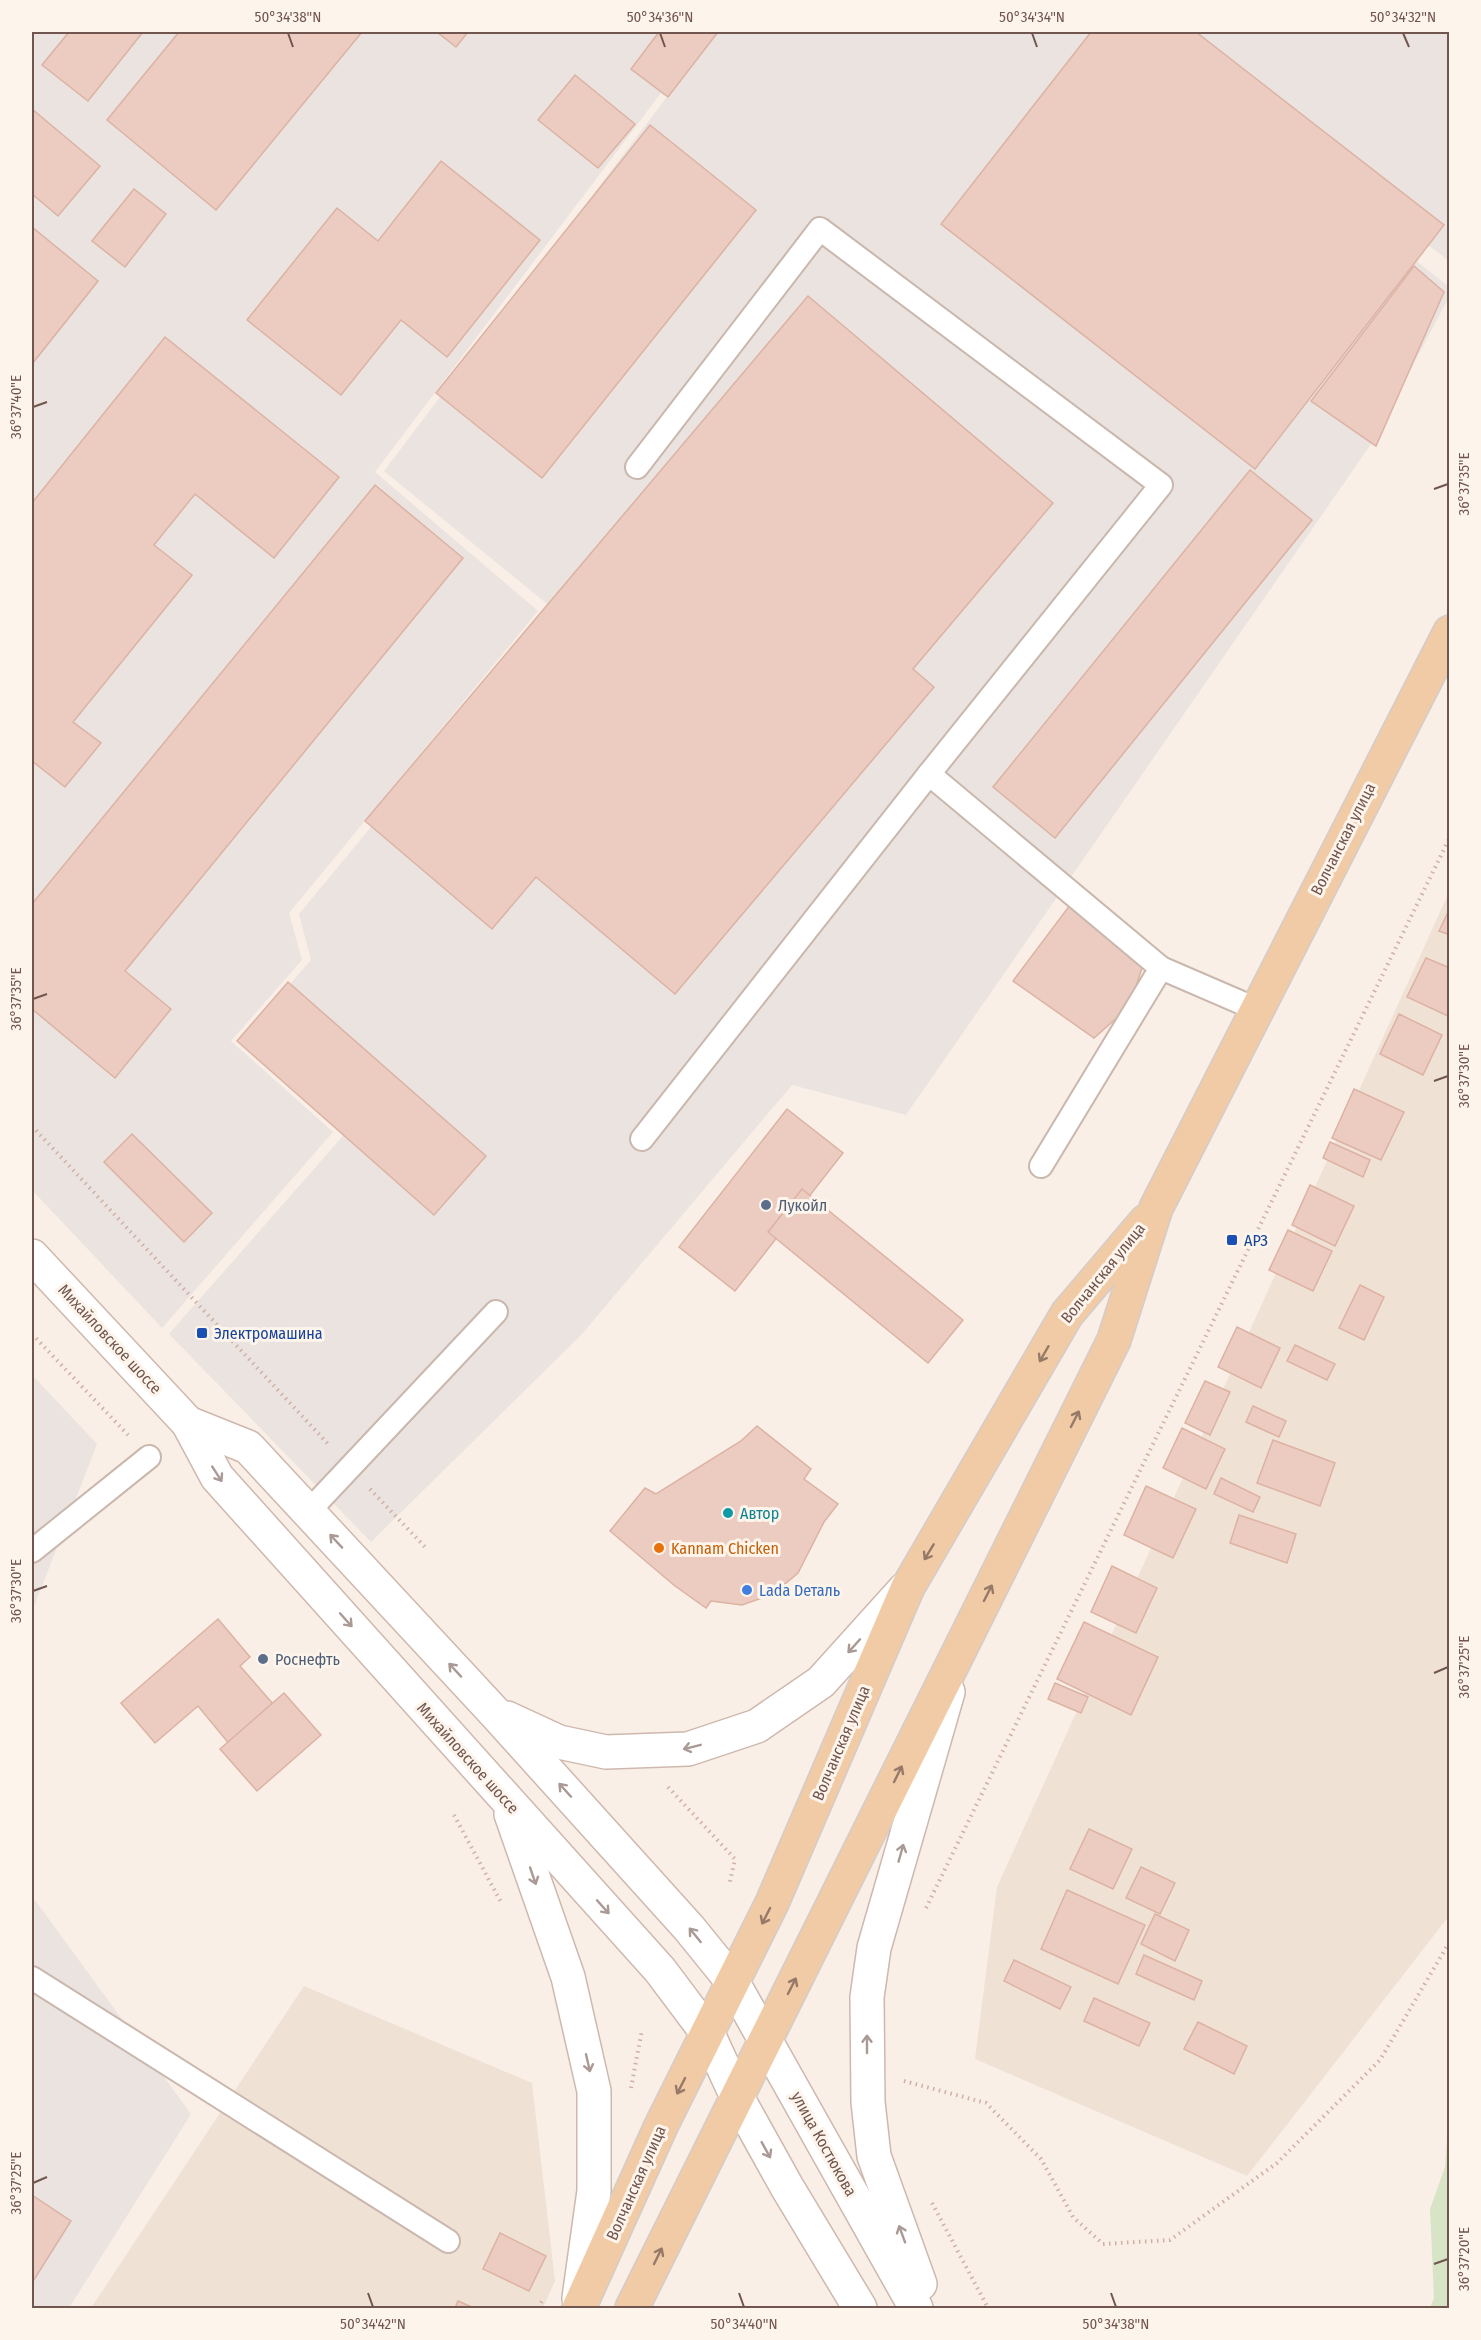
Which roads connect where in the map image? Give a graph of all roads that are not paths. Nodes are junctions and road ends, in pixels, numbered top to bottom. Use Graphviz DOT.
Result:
graph roads {
  1 [pos="637,467"];
  2 [pos="1449,632"];
  3 [pos="929,774"];
  4 [pos="1161,968"];
  5 [pos="1256,1009"];
  6 [pos="642,1139"];
  7 [pos="1041,1166"];
  8 [pos="1156,1208"];
  9 [pos="32,1256"];
  10 [pos="496,1312"];
  11 [pos="188,1423"];
  12 [pos="149,1457"];
  13 [pos="308,1512"];
  14 [pos="32,1551"];
  15 [pos="908,1587"];
  16 [pos="962,1645"];
  17 [pos="495,1713"];
  18 [pos="507,1801"];
  19 [pos="32,1978"];
  20 [pos="732,1981"];
  21 [pos="708,2034"];
  22 [pos="765,2038"];
  23 [pos="738,2098"];
  24 [pos="448,2241"];
  25 [pos="578,2308"];
  26 [pos="632,2308"];
  27 [pos="860,2308"];
  28 [pos="915,2308"];
  29 [pos="929,2308"];
  1 -- 3 [label="lane"];
  2 -- 5 [label="main road, Волчанская улица"];
  3 -- 4 [label="lane"];
  3 -- 6 [label="lane"];
  4 -- 5 [label="lane"];
  4 -- 7 [label="lane"];
  5 -- 8 [label="main road, Волчанская улица"];
  8 -- 15 [label="main road, Волчанская улица, one-way"];
  16 -- 8 [label="main road, Волчанская улица, one-way"];
  9 -- 11 [label="main road, Михайловское шоссе"];
  10 -- 13 [label="lane"];
  11 -- 13 [label="main road, Михайловское шоссе"];
  11 -- 18 [label="main road, Михайловское шоссе, one-way"];
  12 -- 14 [label="lane"];
  17 -- 13 [label="main road, Михайловское шоссе, one-way"];
  15 -- 17 [label="main road, one-way"];
  15 -- 20 [label="main road, Волчанская улица, one-way"];
  22 -- 16 [label="main road, Волчанская улица, one-way"];
  29 -- 16 [label="main road, one-way"];
  20 -- 17 [label="main road, Михайловское шоссе, one-way"];
  18 -- 21 [label="main road, Михайловское шоссе, one-way"];
  18 -- 25 [label="main road, one-way"];
  19 -- 24 [label="lane"];
  20 -- 21 [label="main road, Волчанская улица"];
  20 -- 22 [label="main road, улица Костюкова"];
  21 -- 23 [label="main road, Михайловское шоссе"];
  21 -- 25 [label="main road, Волчанская улица, one-way"];
  22 -- 23 [label="main road, Волчанская улица"];
  22 -- 28 [label="main road, улица Костюкова"];
  26 -- 23 [label="main road, Волчанская улица, one-way"];
  23 -- 27 [label="main road, one-way"];
}
